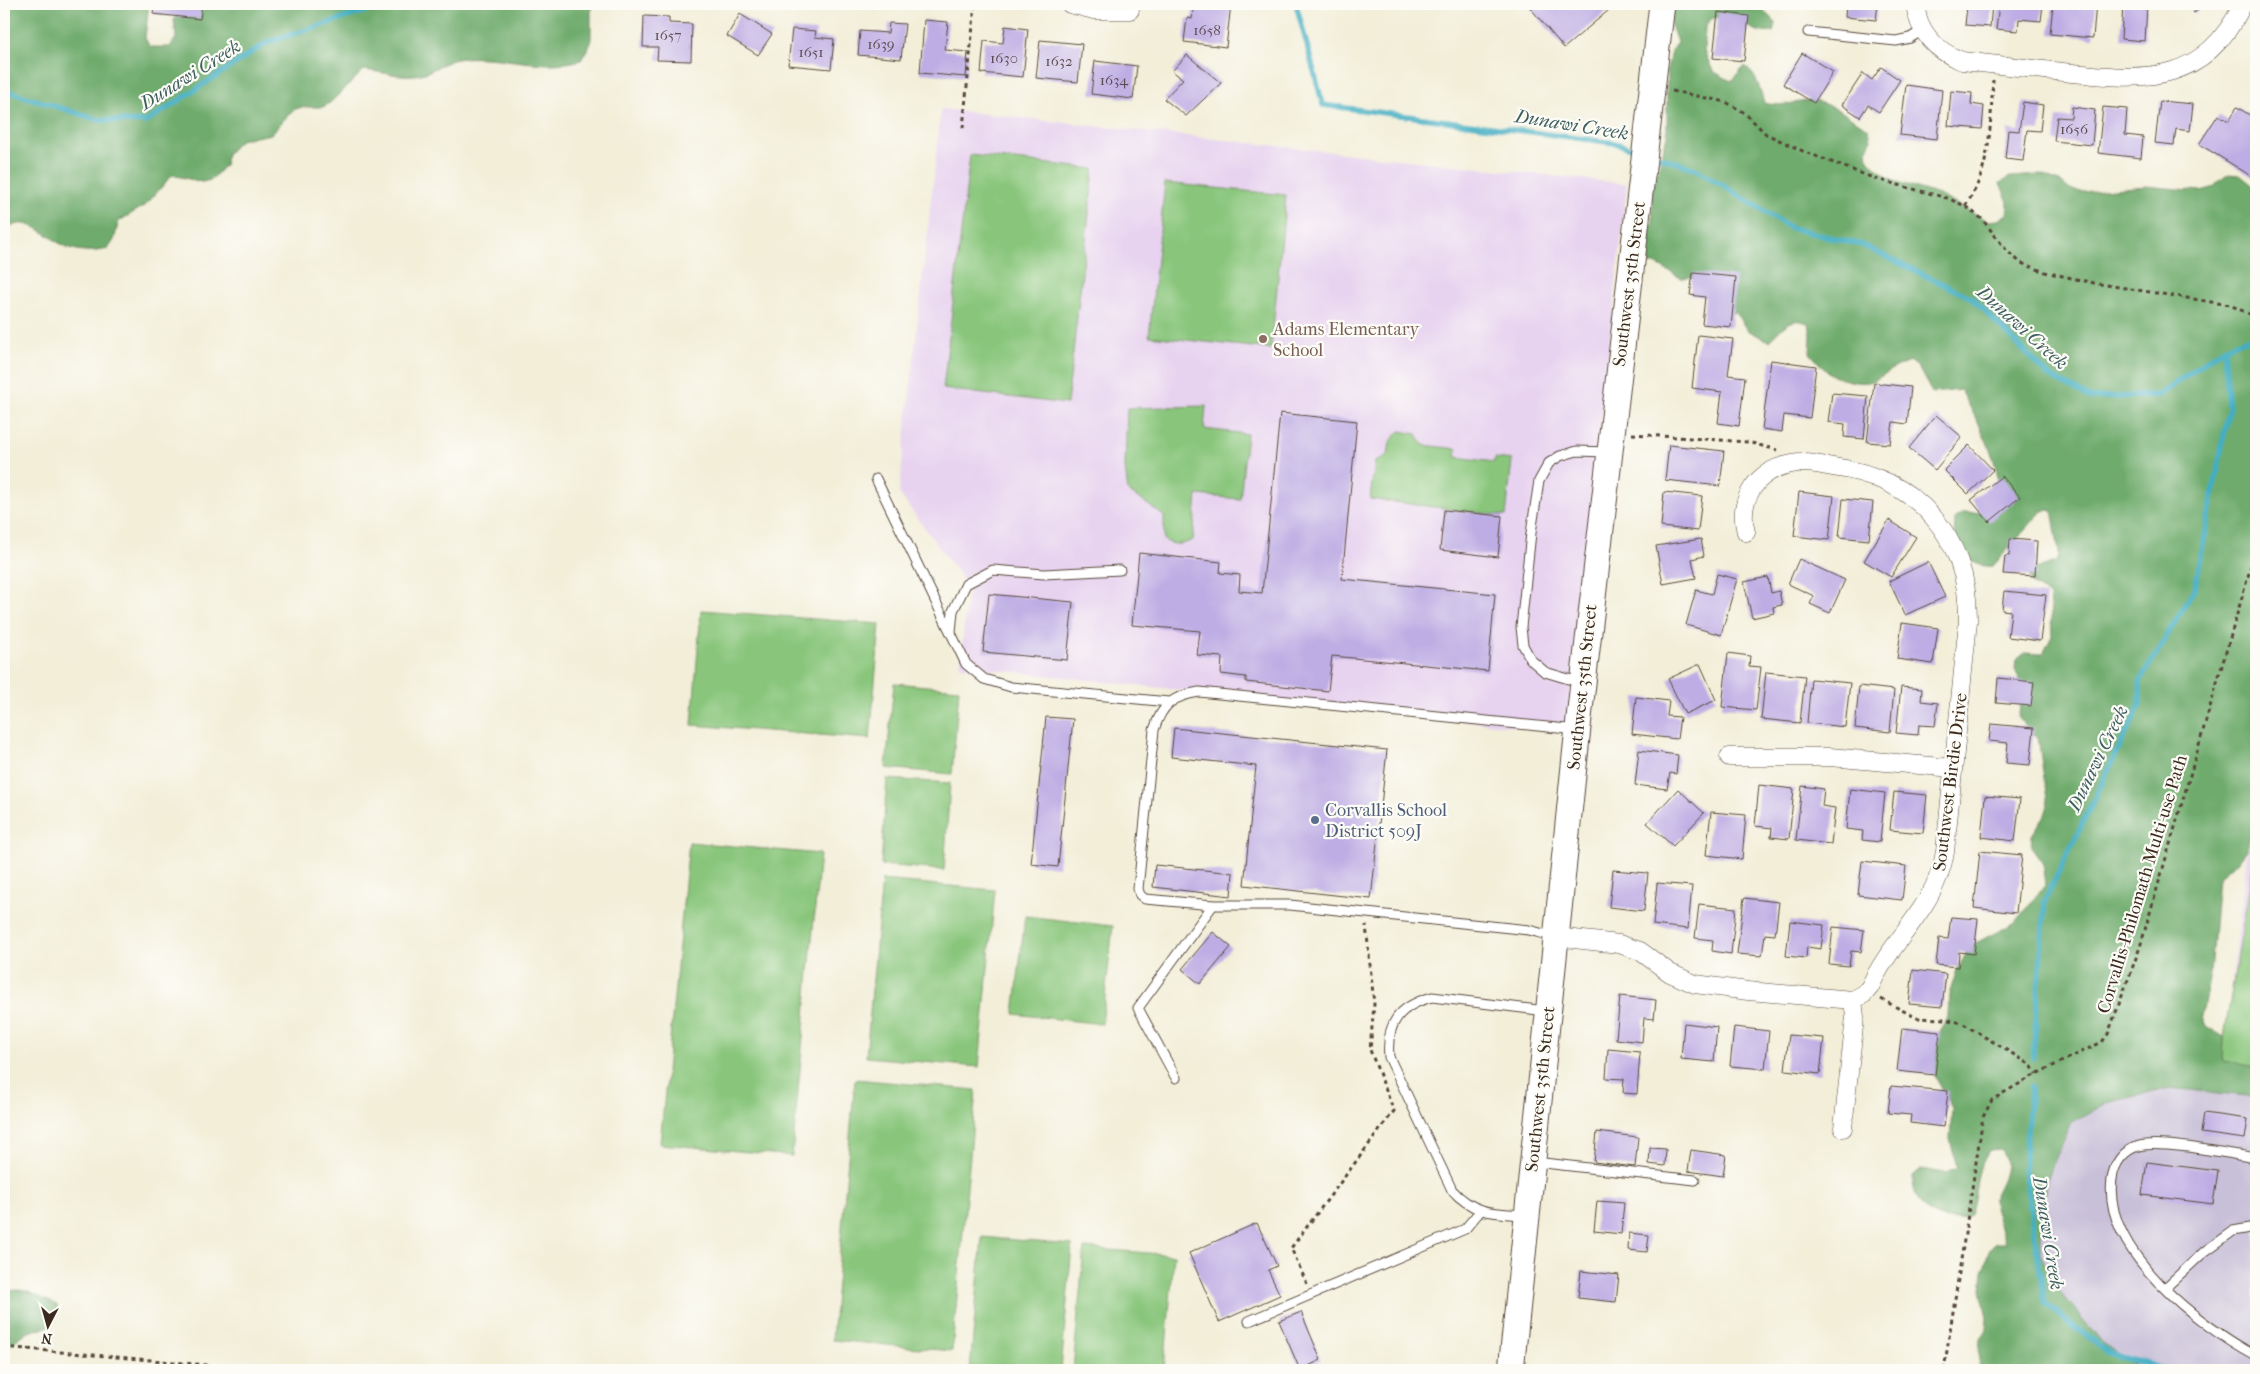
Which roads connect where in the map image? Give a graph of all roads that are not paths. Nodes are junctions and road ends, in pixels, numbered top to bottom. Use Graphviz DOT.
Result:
graph roads {
  1 [pos="1070,4"];
  2 [pos="1662,4"];
  3 [pos="1915,4"];
  4 [pos="2243,4"];
  5 [pos="1130,10"];
  6 [pos="1922,30"];
  7 [pos="1808,32"];
  8 [pos="1609,443"];
  9 [pos="876,479"];
  10 [pos="1746,532"];
  11 [pos="1120,570"];
  12 [pos="951,632"];
  13 [pos="1582,683"];
  14 [pos="1169,702"];
  15 [pos="1577,730"];
  16 [pos="1728,757"];
  17 [pos="1953,768"];
  18 [pos="1213,905"];
  19 [pos="1556,937"];
  20 [pos="1853,1000"];
  21 [pos="1548,1011"];
  22 [pos="1176,1078"];
  23 [pos="1843,1128"];
  24 [pos="2256,1158"];
  25 [pos="1532,1161"];
  26 [pos="1695,1180"];
  27 [pos="1481,1210"];
  28 [pos="1527,1215"];
  29 [pos="2256,1227"];
  30 [pos="2165,1288"];
  31 [pos="1249,1320"];
  32 [pos="2256,1356"];
  33 [pos="1511,1370"];
  1 -- 5 [label="street"];
  2 -- 8 [label="street, Southwest 35th Street"];
  3 -- 6 [label="street"];
  4 -- 6 [label="street"];
  6 -- 7 [label="lane"];
  8 -- 13 [label="street, Southwest 35th Street"];
  8 -- 13 [label="lane"];
  9 -- 12 [label="lane"];
  10 -- 17 [label="street, Southwest Birdie Drive"];
  11 -- 12 [label="lane"];
  12 -- 14 [label="lane"];
  13 -- 15 [label="street, Southwest 35th Street"];
  14 -- 15 [label="lane"];
  14 -- 18 [label="lane"];
  15 -- 19 [label="street, Southwest 35th Street"];
  16 -- 17 [label="street"];
  17 -- 20 [label="street, Southwest Birdie Drive"];
  18 -- 19 [label="lane"];
  18 -- 22 [label="lane"];
  19 -- 20 [label="street"];
  19 -- 21 [label="street, Southwest 35th Street"];
  20 -- 23 [label="street"];
  21 -- 25 [label="street, Southwest 35th Street"];
  21 -- 27 [label="lane"];
  24 -- 30 [label="lane"];
  25 -- 26 [label="lane"];
  25 -- 28 [label="street, Southwest 35th Street"];
  27 -- 28 [label="lane"];
  27 -- 31 [label="lane"];
  28 -- 33 [label="street, Southwest 35th Street"];
  29 -- 30 [label="lane"];
  30 -- 32 [label="lane"];
}
